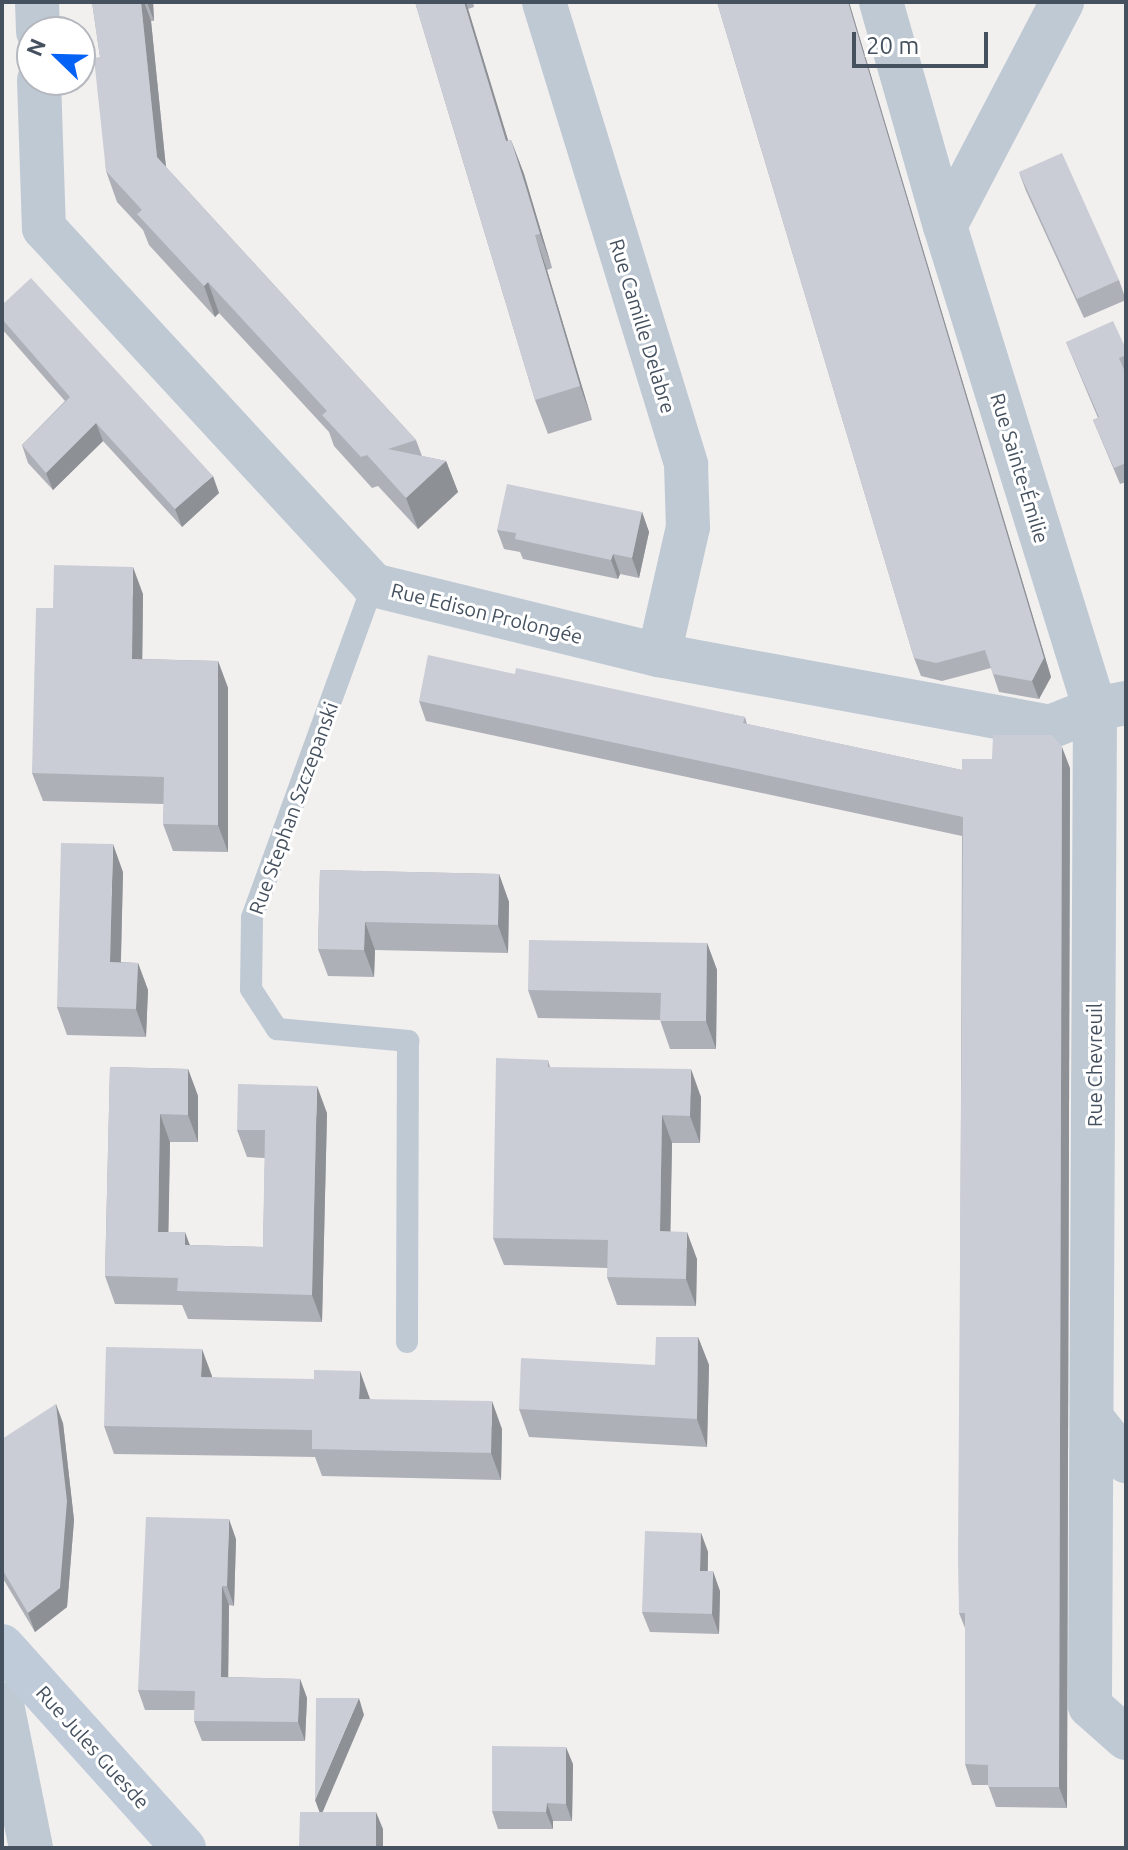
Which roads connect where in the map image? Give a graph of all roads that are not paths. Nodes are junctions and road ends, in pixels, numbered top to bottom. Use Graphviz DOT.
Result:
graph roads {
  1 [pos="544,2"];
  2 [pos="881,2"];
  3 [pos="1062,2"];
  4 [pos="40,96"];
  5 [pos="945,226"];
  6 [pos="373,585"];
  7 [pos="659,655"];
  8 [pos="1111,706"];
  9 [pos="407,1342"];
  10 [pos="1093,1420"];
  11 [pos="1126,1461"];
  12 [pos="6,1663"];
  13 [pos="2,1704"];
  14 [pos="1126,1738"];
  15 [pos="31,1848"];
  16 [pos="184,1848"];
  1 -- 7 [label="street, Rue Camille Delabre"];
  2 -- 5 [label="street, Rue Sainte-Émilie"];
  3 -- 5 [label="street"];
  4 -- 6 [label="street, Rue Edison Prolongée"];
  5 -- 8 [label="street, Rue Sainte-Émilie"];
  6 -- 7 [label="street, Rue Edison Prolongée"];
  6 -- 9 [label="lane, Rue Stephan Szczepanski"];
  7 -- 8 [label="street, Rue Edison Prolongée"];
  8 -- 10 [label="street, Rue Chevreuil"];
  10 -- 11 [label="street"];
  10 -- 14 [label="street, Rue Chevreuil"];
  12 -- 16 [label="street, Rue Jules Guesde"];
  13 -- 15 [label="street"];
}
